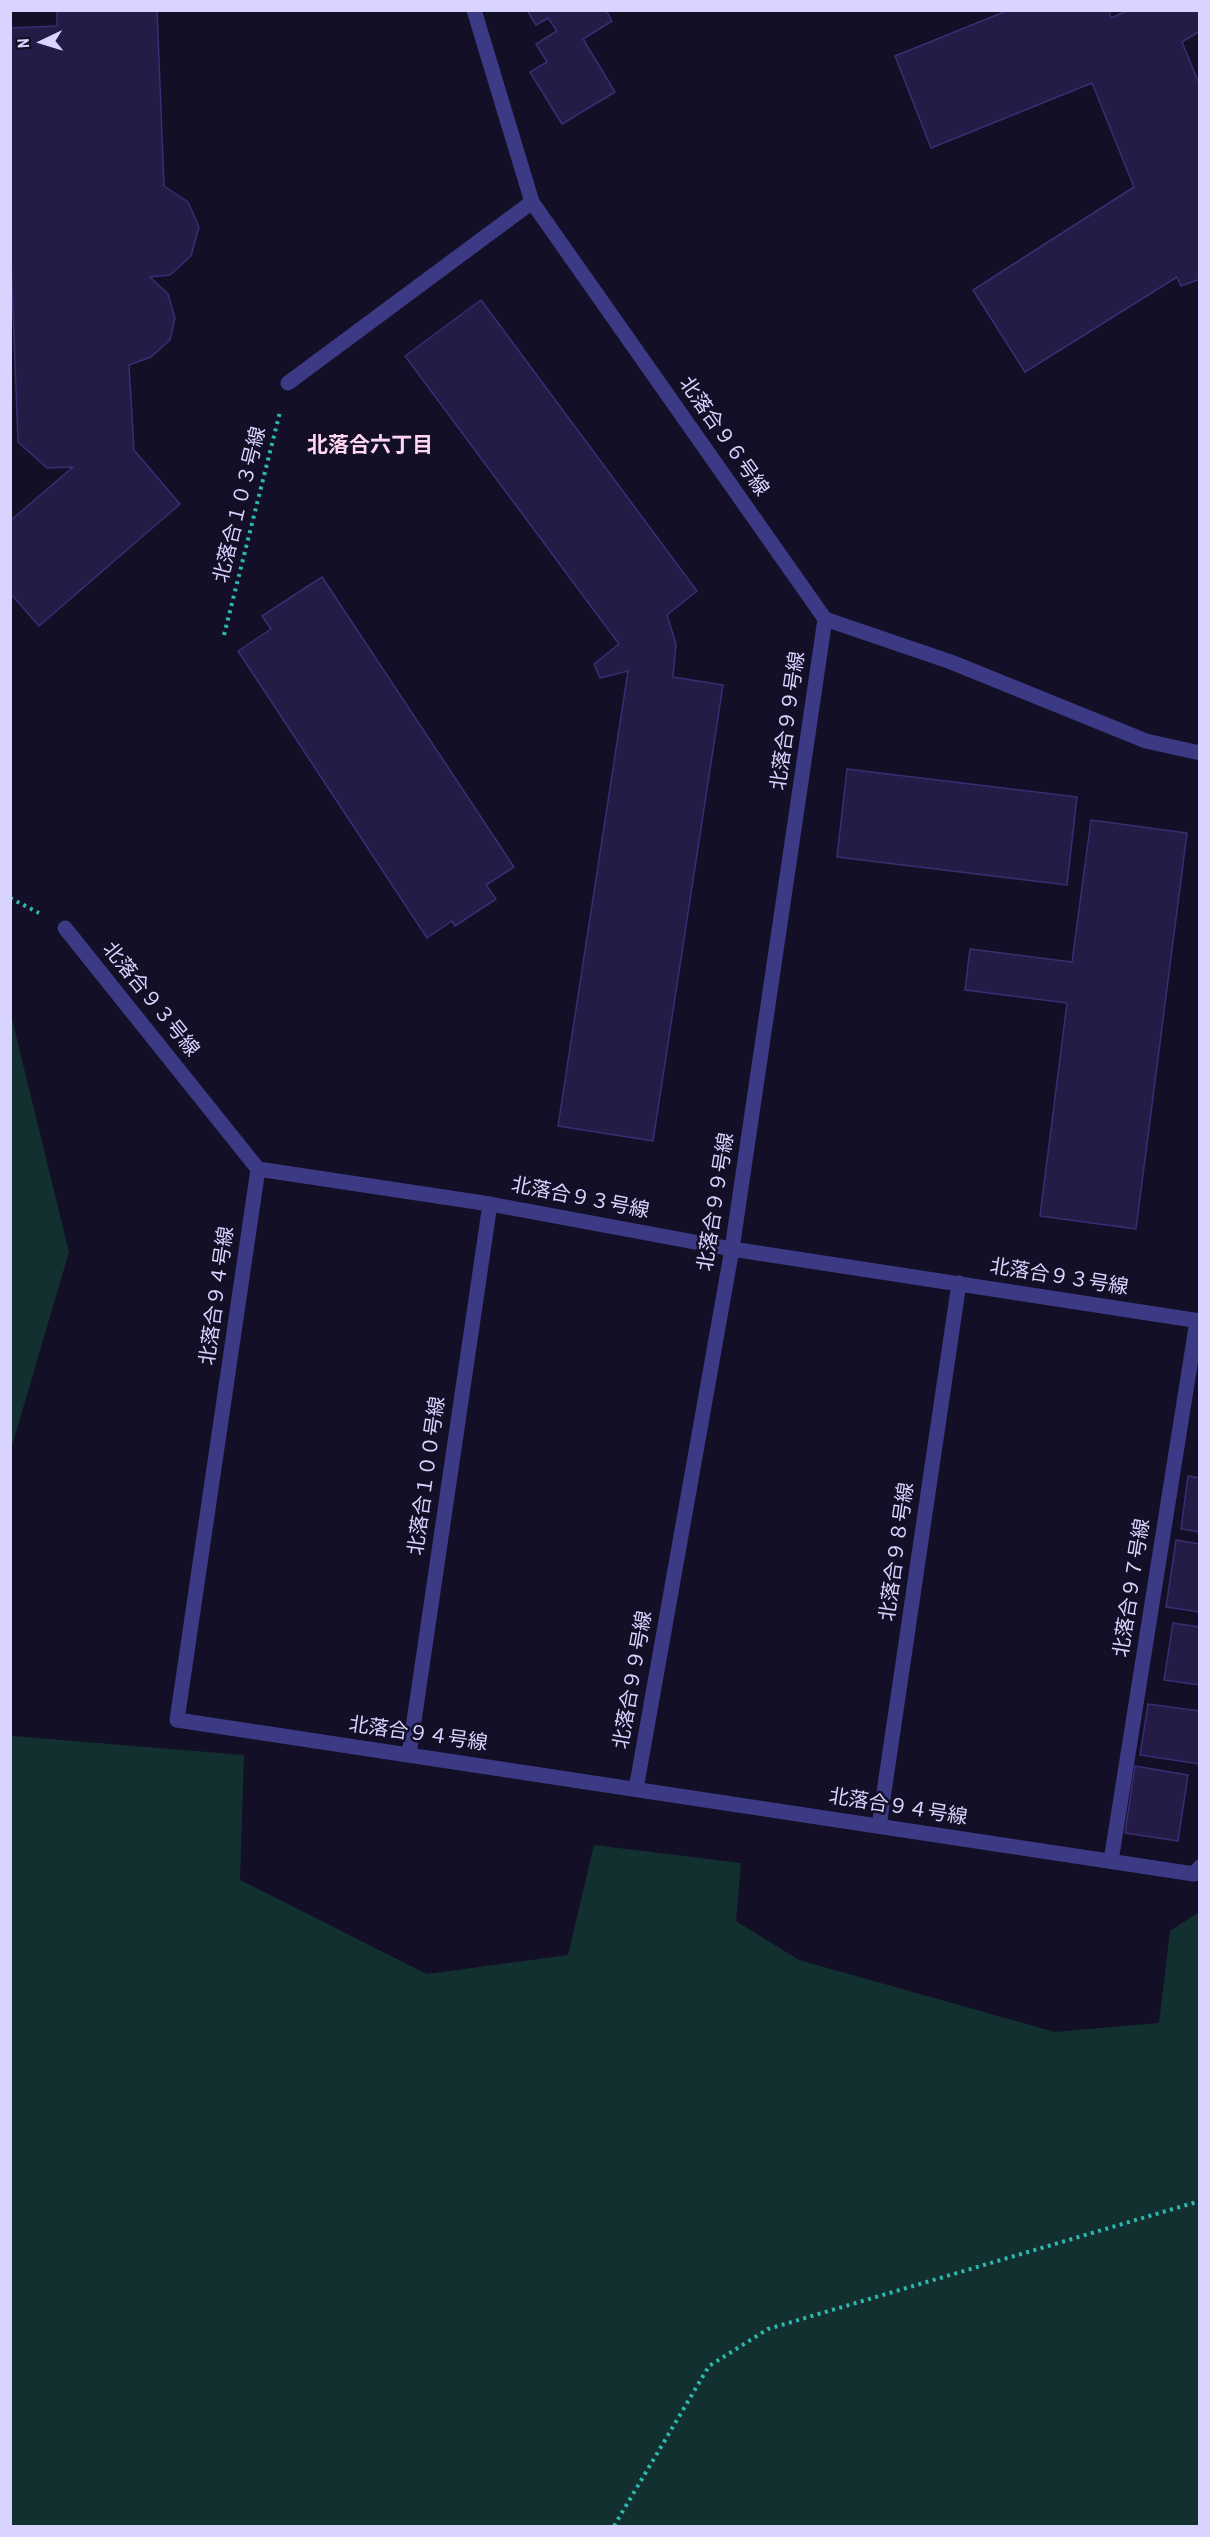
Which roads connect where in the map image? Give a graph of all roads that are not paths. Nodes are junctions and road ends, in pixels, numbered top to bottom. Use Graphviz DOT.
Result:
graph roads {
  1 [pos="474,10"];
  2 [pos="532,202"];
  3 [pos="288,383"];
  4 [pos="825,619"];
  5 [pos="1200,753"];
  6 [pos="65,928"];
  7 [pos="258,1169"];
  8 [pos="490,1204"];
  9 [pos="732,1249"];
  10 [pos="958,1284"];
  11 [pos="1198,1321"];
  12 [pos="409,1755"];
  13 [pos="636,1789"];
  14 [pos="879,1826"];
  15 [pos="1110,1861"];
  16 [pos="1200,1867"];
  1 -- 2 [label="street, 北落合９６号線"];
  2 -- 3 [label="street"];
  2 -- 4 [label="street, 北落合９６号線"];
  4 -- 5 [label="street"];
  4 -- 9 [label="street, 北落合９９号線"];
  6 -- 7 [label="street, 北落合９３号線"];
  7 -- 8 [label="street, 北落合９３号線"];
  7 -- 12 [label="street, 北落合９４号線"];
  8 -- 9 [label="street, 北落合９３号線"];
  8 -- 12 [label="street, 北落合１００号線"];
  9 -- 10 [label="street, 北落合９３号線"];
  9 -- 13 [label="street, 北落合９９号線"];
  10 -- 11 [label="street, 北落合９３号線"];
  10 -- 14 [label="street, 北落合９８号線"];
  11 -- 15 [label="street, 北落合９７号線"];
  12 -- 13 [label="street, 北落合９４号線"];
  13 -- 14 [label="street, 北落合９４号線"];
  14 -- 15 [label="street, 北落合９４号線"];
  15 -- 16 [label="street, 北落合９４号線"];
}
